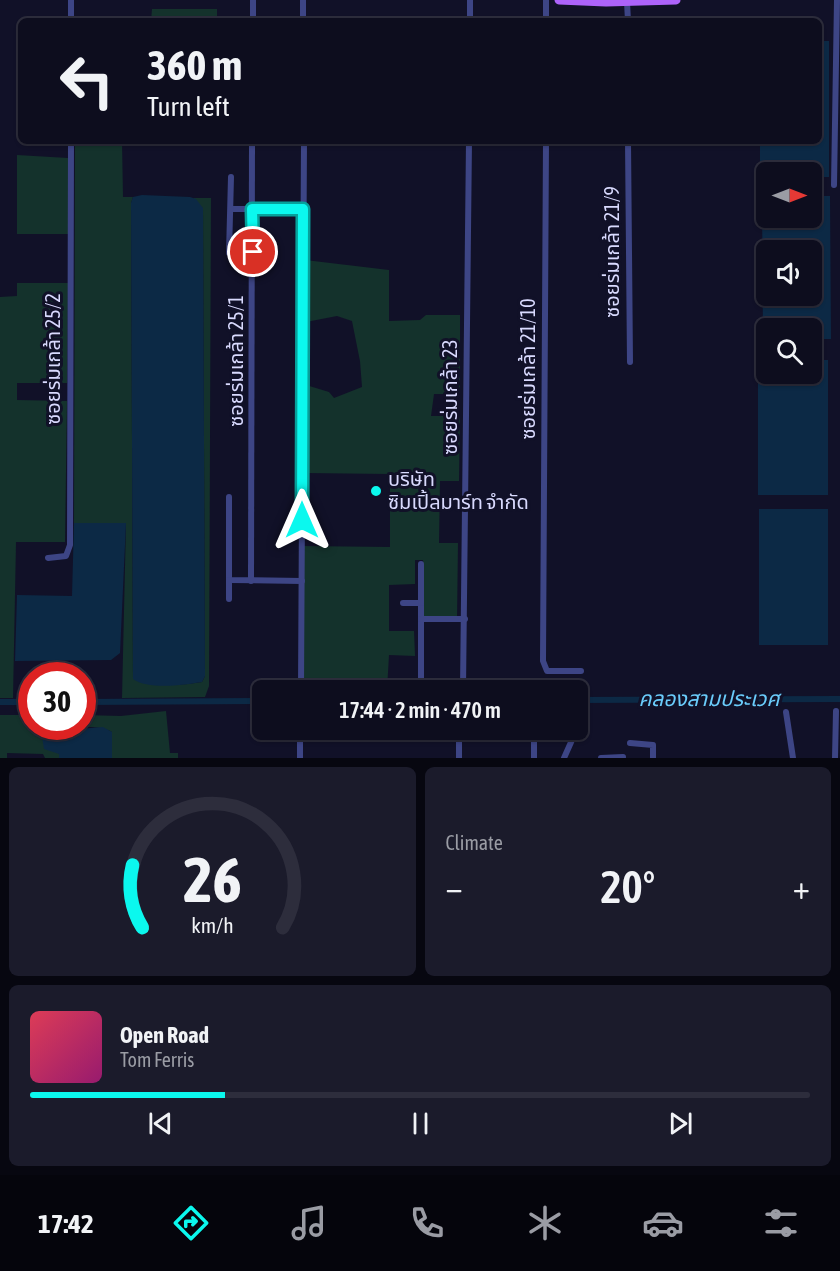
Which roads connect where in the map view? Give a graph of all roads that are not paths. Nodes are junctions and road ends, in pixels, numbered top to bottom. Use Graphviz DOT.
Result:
graph roads {
  1 [pos="71,0"];
  2 [pos="253,0"];
  3 [pos="303,0"];
  4 [pos="470,0"];
  5 [pos="546,0"];
  6 [pos="560,0"];
  7 [pos="676,0"];
  8 [pos="837,0"];
  9 [pos="627,2"];
  10 [pos="71,18"];
  11 [pos="253,18"];
  12 [pos="303,18"];
  13 [pos="470,18"];
  14 [pos="546,18"];
  15 [pos="628,18"];
  16 [pos="71,144"];
  17 [pos="252,144"];
  18 [pos="303,144"];
  19 [pos="469,144"];
  20 [pos="546,144"];
  21 [pos="628,144"];
  22 [pos="231,177"];
  23 [pos="834,185"];
  24 [pos="231,209"];
  25 [pos="252,209"];
  26 [pos="303,209"];
  27 [pos="229,253"];
  28 [pos="630,362"];
  29 [pos="229,497"];
  30 [pos="48,558"];
  31 [pos="421,564"];
  32 [pos="229,580"];
  33 [pos="251,580"];
  34 [pos="302,581"];
  35 [pos="229,599"];
  36 [pos="403,603"];
  37 [pos="421,603"];
  38 [pos="421,619"];
  39 [pos="465,619"];
  40 [pos="581,671"];
  41 [pos="301,680"];
  42 [pos="421,680"];
  43 [pos="463,680"];
  44 [pos="836,711"];
  45 [pos="786,712"];
  46 [pos="300,740"];
  47 [pos="459,740"];
  48 [pos="534,740"];
  49 [pos="572,740"];
  50 [pos="630,743"];
  51 [pos="623,757"];
  52 [pos="300,758"];
  53 [pos="459,758"];
  54 [pos="534,758"];
  55 [pos="564,758"];
  56 [pos="601,758"];
  57 [pos="653,758"];
  58 [pos="793,758"];
  59 [pos="835,758"];
  1 -- 10 [label="street"];
  2 -- 11 [label="street"];
  3 -- 12 [label="street"];
  4 -- 13 [label="street"];
  5 -- 14 [label="street"];
  6 -- 9 [label="main road"];
  7 -- 9 [label="main road"];
  8 -- 23 [label="street"];
  9 -- 15 [label="street"];
  16 -- 30 [label="street, ซอยร่มเกล้า 25/2"];
  17 -- 25 [label="street, ซอยร่มเกล้า 25/1"];
  18 -- 26 [label="street"];
  19 -- 39 [label="street, ซอยร่มเกล้า 23"];
  20 -- 40 [label="street, ซอยร่มเกล้า 21/10"];
  21 -- 28 [label="street, ซอยร่มเกล้า 21/9"];
  22 -- 24 [label="street"];
  24 -- 25 [label="street"];
  24 -- 27 [label="street"];
  25 -- 26 [label="street"];
  25 -- 33 [label="street, ซอยร่มเกล้า 25/1"];
  26 -- 34 [label="street"];
  29 -- 32 [label="street"];
  31 -- 37 [label="street"];
  32 -- 33 [label="street"];
  32 -- 35 [label="street"];
  33 -- 34 [label="street"];
  34 -- 41 [label="street"];
  36 -- 37 [label="street"];
  37 -- 38 [label="street"];
  38 -- 39 [label="street"];
  38 -- 42 [label="street"];
  39 -- 43 [label="street, ซอยร่มเกล้า 23"];
  44 -- 59 [label="street"];
  45 -- 58 [label="street"];
  46 -- 52 [label="street"];
  47 -- 53 [label="street"];
  48 -- 54 [label="street"];
  49 -- 55 [label="street"];
  50 -- 57 [label="street"];
  51 -- 56 [label="street"];
}
